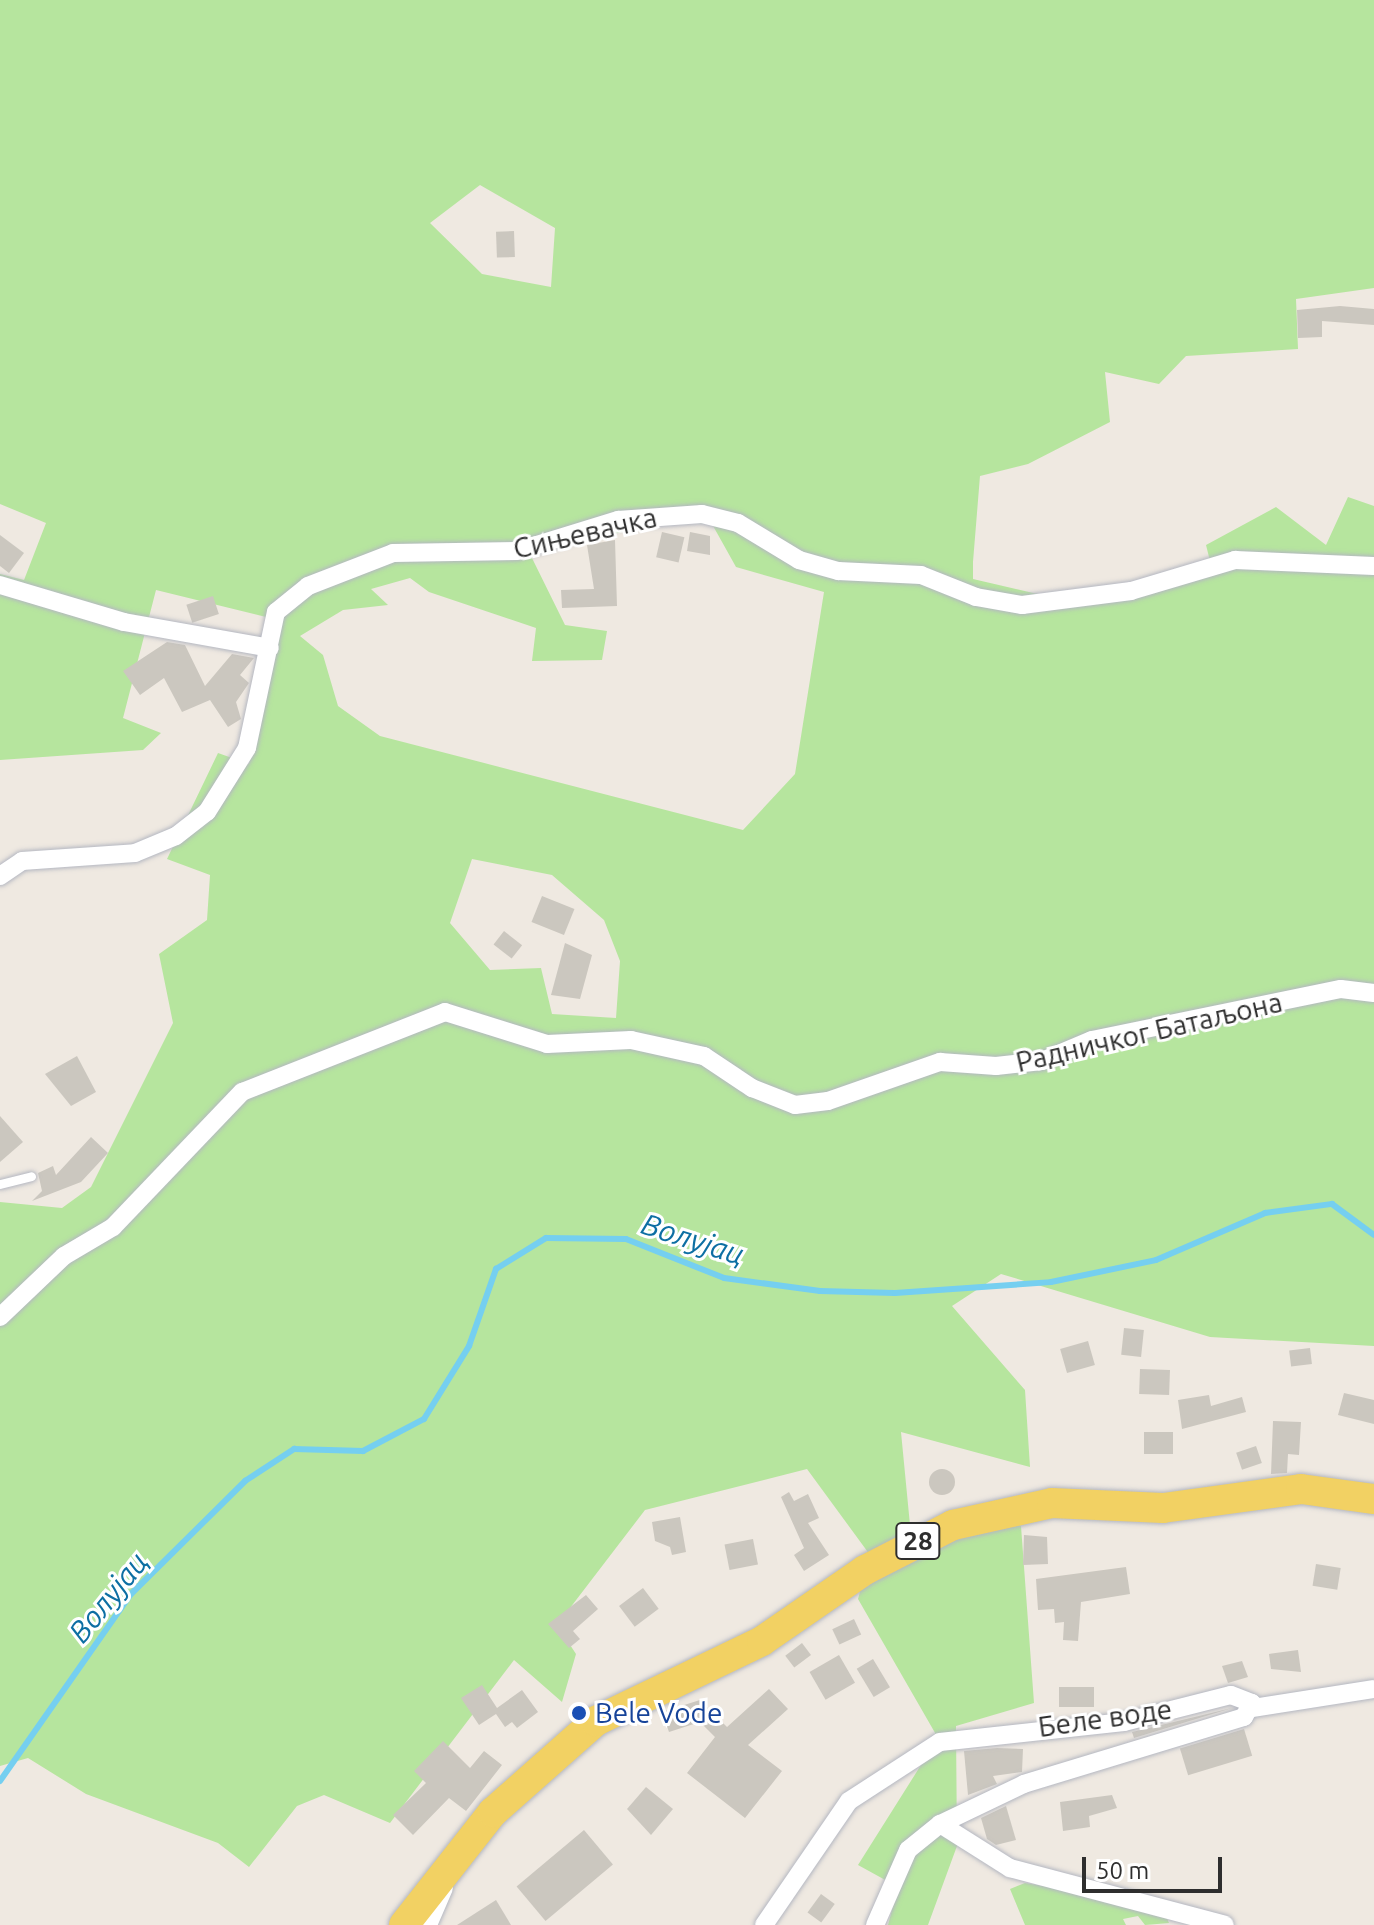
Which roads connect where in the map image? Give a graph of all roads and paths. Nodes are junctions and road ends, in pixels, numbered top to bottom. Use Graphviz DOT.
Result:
graph roads {
  1 [pos="1374,566"];
  2 [pos="0,585"];
  3 [pos="270,648"];
  4 [pos="0,876"];
  5 [pos="1374,993"];
  6 [pos="31,1176"];
  7 [pos="0,1184"];
  8 [pos="0,1317"];
  9 [pos="1374,1499"];
  10 [pos="1374,1689"];
  11 [pos="1253,1708"];
  12 [pos="940,1824"];
  13 [pos="440,1874"];
  14 [pos="404,1925"];
  15 [pos="428,1925"];
  16 [pos="764,1925"];
  17 [pos="875,1925"];
  18 [pos="1225,1925"];
  1 -- 3 [label="street, Сињевачка"];
  2 -- 3 [label="street"];
  3 -- 4 [label="street, Сињевачка"];
  5 -- 8 [label="street, Радничког Батаљона"];
  6 -- 7 [label="lane"];
  9 -- 13 [label="main road, 28"];
  10 -- 11 [label="street"];
  11 -- 12 [label="street, Беле воде"];
  11 -- 16 [label="street, Беле воде"];
  12 -- 17 [label="street, Беле воде"];
  12 -- 18 [label="street"];
  13 -- 14 [label="main road, 28"];
  13 -- 15 [label="street"];
}
